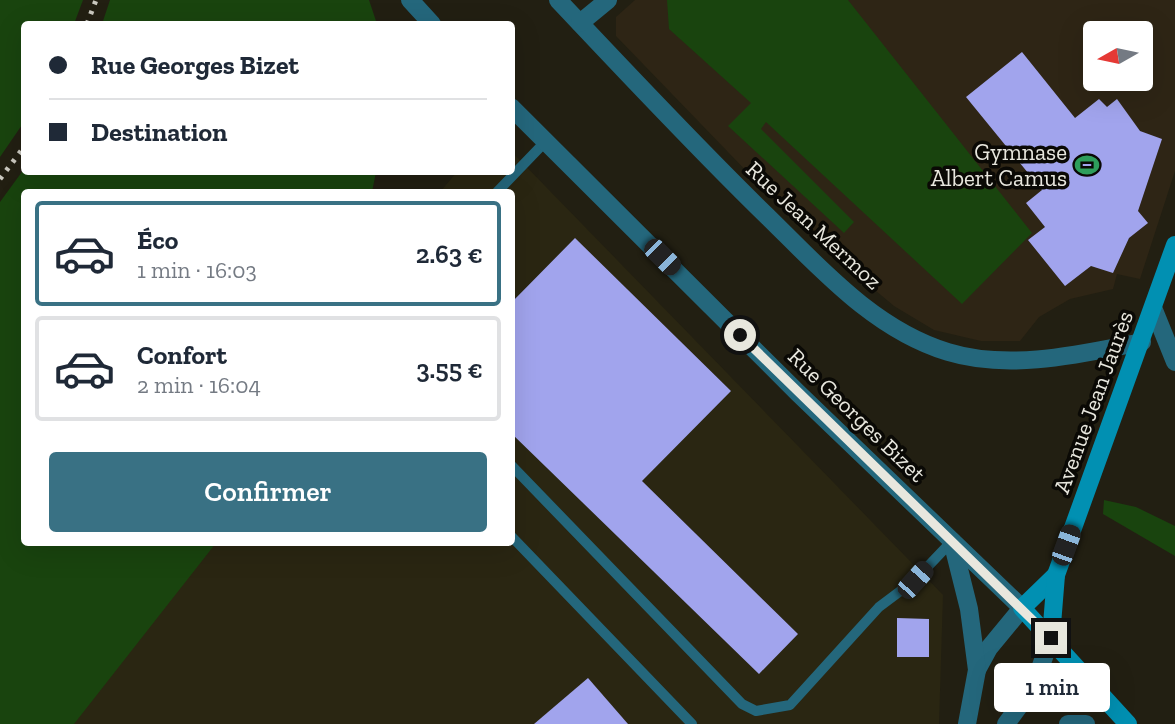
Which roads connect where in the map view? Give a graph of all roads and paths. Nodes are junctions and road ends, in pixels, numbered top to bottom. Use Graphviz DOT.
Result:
graph roads {
  1 [pos="411,0"];
  2 [pos="558,0"];
  3 [pos="608,0"];
  4 [pos="429,21"];
  5 [pos="580,23"];
  6 [pos="515,111"];
  7 [pos="546,141"];
  8 [pos="515,173"];
  9 [pos="513,175"];
  10 [pos="500,189"];
  11 [pos="1175,245"];
  12 [pos="1154,310"];
  13 [pos="1142,342"];
  14 [pos="1175,362"];
  15 [pos="515,469"];
  16 [pos="515,540"];
  17 [pos="952,541"];
  18 [pos="1056,575"];
  19 [pos="1022,608"];
  20 [pos="1051,638"];
  21 [pos="977,670"];
  22 [pos="692,724"];
  23 [pos="967,724"];
  24 [pos="1006,724"];
  25 [pos="1068,724"];
  26 [pos="1086,724"];
  27 [pos="1128,724"];
  1 -- 4 [label="street"];
  2 -- 5 [label="street, Rue Jean Mermoz"];
  3 -- 5 [label="street"];
  5 -- 13 [label="street, Rue Jean Mermoz"];
  6 -- 7 [label="street, Rue Georges Bizet"];
  7 -- 8 [label="lane"];
  7 -- 17 [label="street, Rue Georges Bizet"];
  9 -- 10 [label="lane"];
  11 -- 12 [label="street, Avenue Jean Jaurès"];
  12 -- 13 [label="street, Avenue Jean Jaurès"];
  12 -- 14 [label="street"];
  13 -- 18 [label="street, Avenue Jean Jaurès"];
  15 -- 17 [label="lane"];
  16 -- 22 [label="lane"];
  17 -- 19 [label="street, Rue Georges Bizet"];
  17 -- 21 [label="street, Avenue Jean Jaurès"];
  18 -- 19 [label="street, Avenue Jean Jaurès"];
  18 -- 20 [label="street, Avenue Jean Jaurès"];
  19 -- 20 [label="street"];
  19 -- 21 [label="street, Avenue Jean Jaurès"];
  20 -- 24 [label="street, Avenue Jean Jaurès"];
  20 -- 27 [label="street"];
  21 -- 23 [label="street, Avenue Jean Jaurès"];
  25 -- 26 [label="street"];
}
